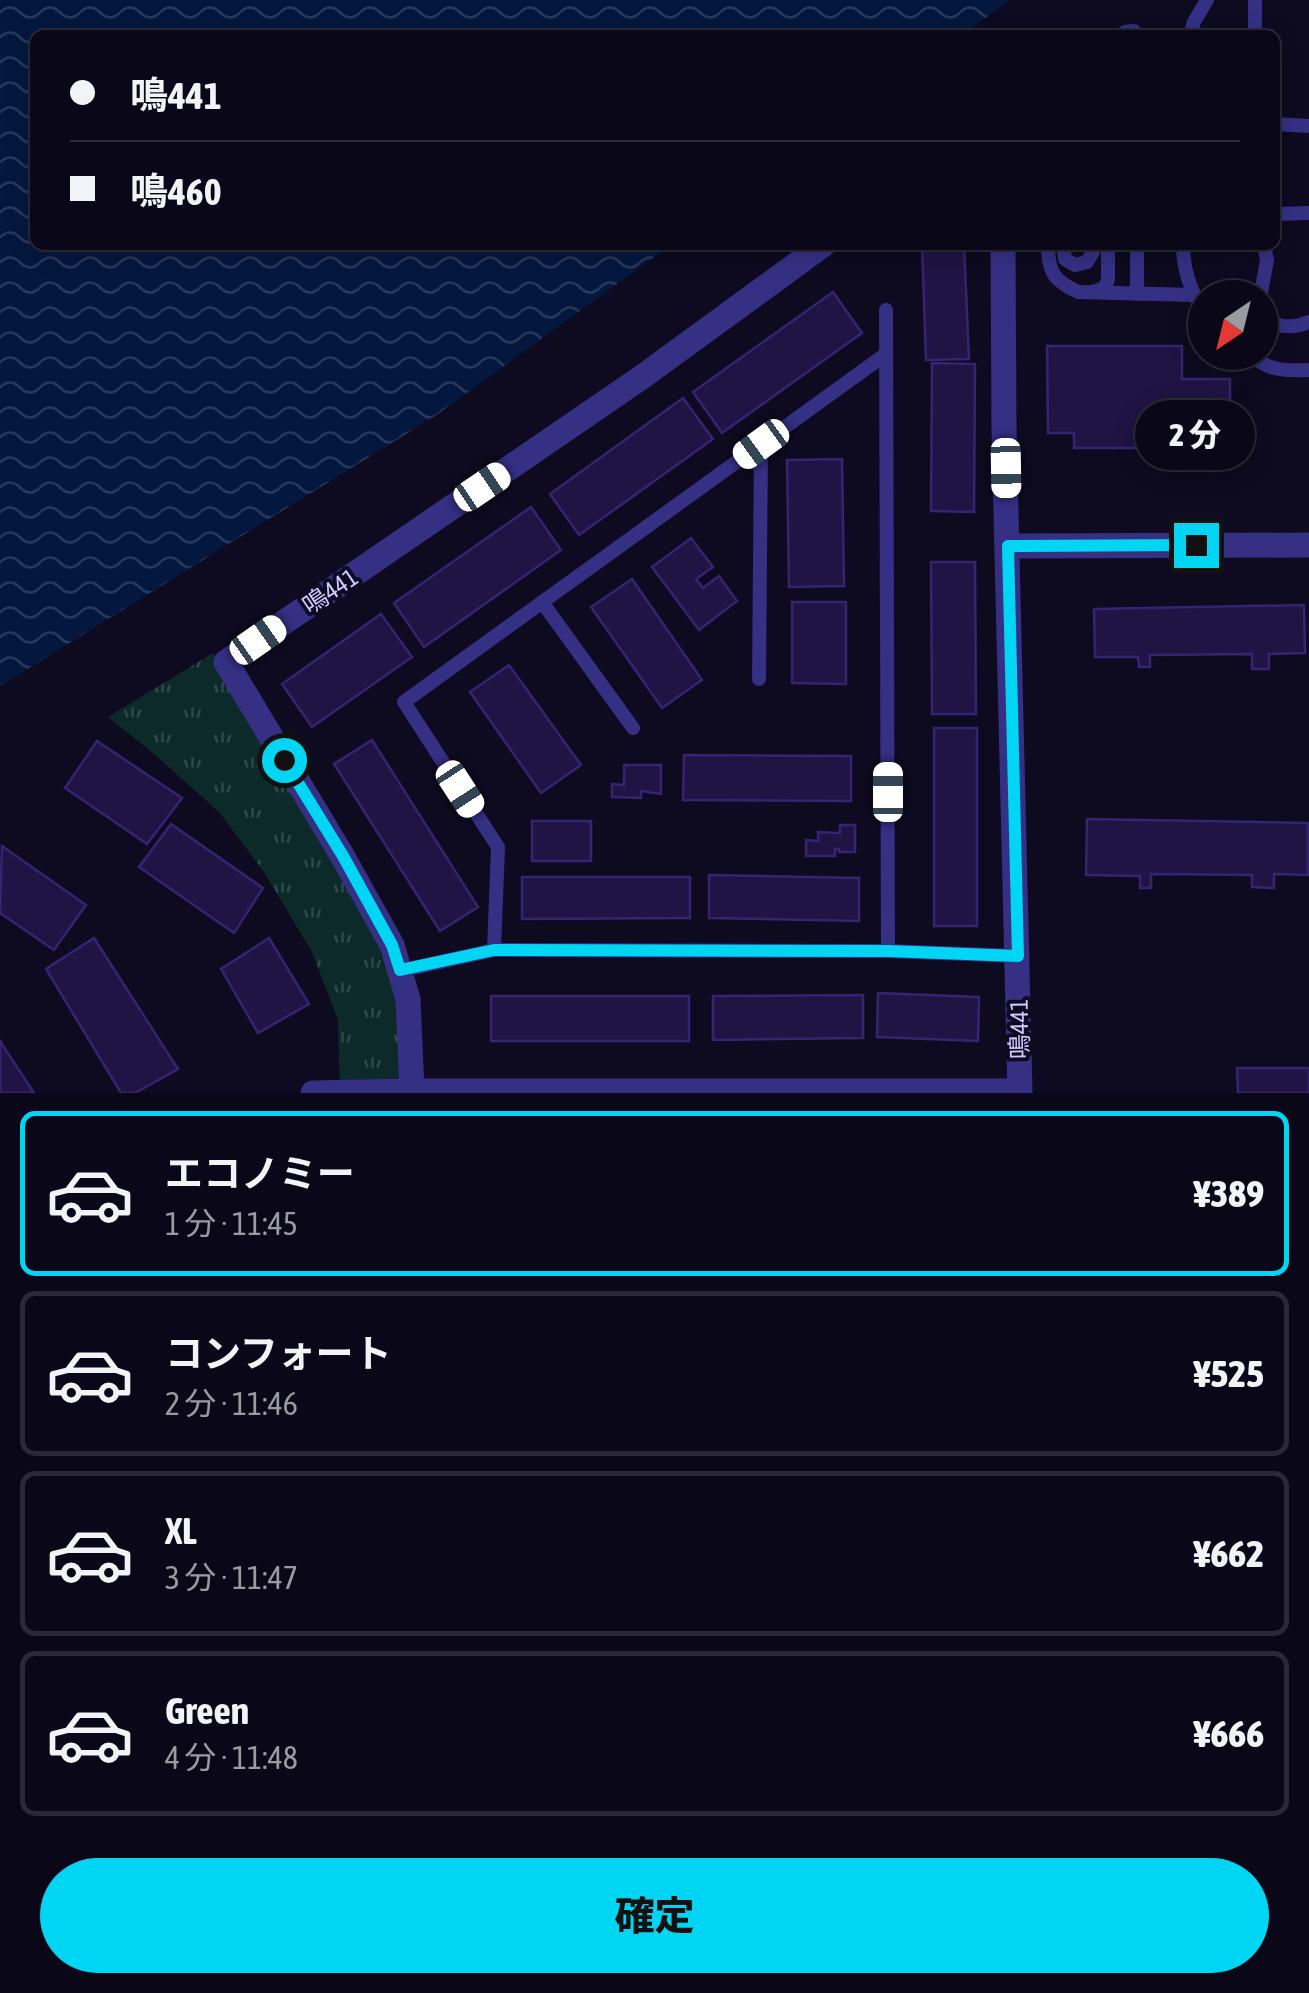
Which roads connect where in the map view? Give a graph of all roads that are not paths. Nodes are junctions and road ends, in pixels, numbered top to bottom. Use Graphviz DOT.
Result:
graph roads {
  1 [pos="1207,0"];
  2 [pos="1255,0"];
  3 [pos="1192,30"];
  4 [pos="1255,30"];
  5 [pos="1280,124"];
  6 [pos="1309,126"];
  7 [pos="1309,213"];
  8 [pos="1280,214"];
  9 [pos="816,250"];
  10 [pos="1003,250"];
  11 [pos="1049,250"];
  12 [pos="1064,250"];
  13 [pos="1092,250"];
  14 [pos="1108,250"];
  15 [pos="1136,250"];
  16 [pos="1184,250"];
  17 [pos="1265,250"];
  18 [pos="1078,265"];
  19 [pos="1189,280"];
  20 [pos="1263,280"];
  21 [pos="1085,292"];
  22 [pos="1137,294"];
  23 [pos="1188,294"];
  24 [pos="886,310"];
  25 [pos="1309,322"];
  26 [pos="1278,326"];
  27 [pos="886,354"];
  28 [pos="1278,370"];
  29 [pos="1309,370"];
  30 [pos="761,444"];
  31 [pos="1309,544"];
  32 [pos="1008,546"];
  33 [pos="542,602"];
  34 [pos="759,678"];
  35 [pos="634,728"];
  36 [pos="494,950"];
  37 [pos="888,951"];
  38 [pos="1018,956"];
  39 [pos="400,970"];
  40 [pos="412,1091"];
  41 [pos="1020,1092"];
  42 [pos="314,1093"];
  1 -- 3 [label="lane"];
  2 -- 4 [label="lane"];
  5 -- 6 [label="lane"];
  7 -- 8 [label="lane"];
  9 -- 39 [label="street, 鳴441"];
  10 -- 32 [label="street, 鳴441"];
  11 -- 21 [label="lane"];
  12 -- 18 [label="lane"];
  13 -- 18 [label="lane"];
  14 -- 21 [label="lane"];
  15 -- 22 [label="lane"];
  16 -- 19 [label="lane"];
  17 -- 20 [label="lane"];
  18 -- 21 [label="lane"];
  21 -- 22 [label="lane"];
  22 -- 23 [label="lane"];
  24 -- 27 [label="lane"];
  25 -- 26 [label="lane"];
  27 -- 30 [label="lane"];
  27 -- 37 [label="lane"];
  28 -- 29 [label="lane"];
  30 -- 33 [label="lane"];
  30 -- 34 [label="lane"];
  31 -- 32 [label="street"];
  32 -- 38 [label="street, 鳴441"];
  33 -- 35 [label="lane"];
  33 -- 36 [label="lane"];
  36 -- 37 [label="lane"];
  36 -- 39 [label="lane"];
  37 -- 38 [label="lane"];
  38 -- 41 [label="street, 鳴441"];
  39 -- 40 [label="street, 鳴441"];
  40 -- 41 [label="street"];
  40 -- 42 [label="street"];
}
